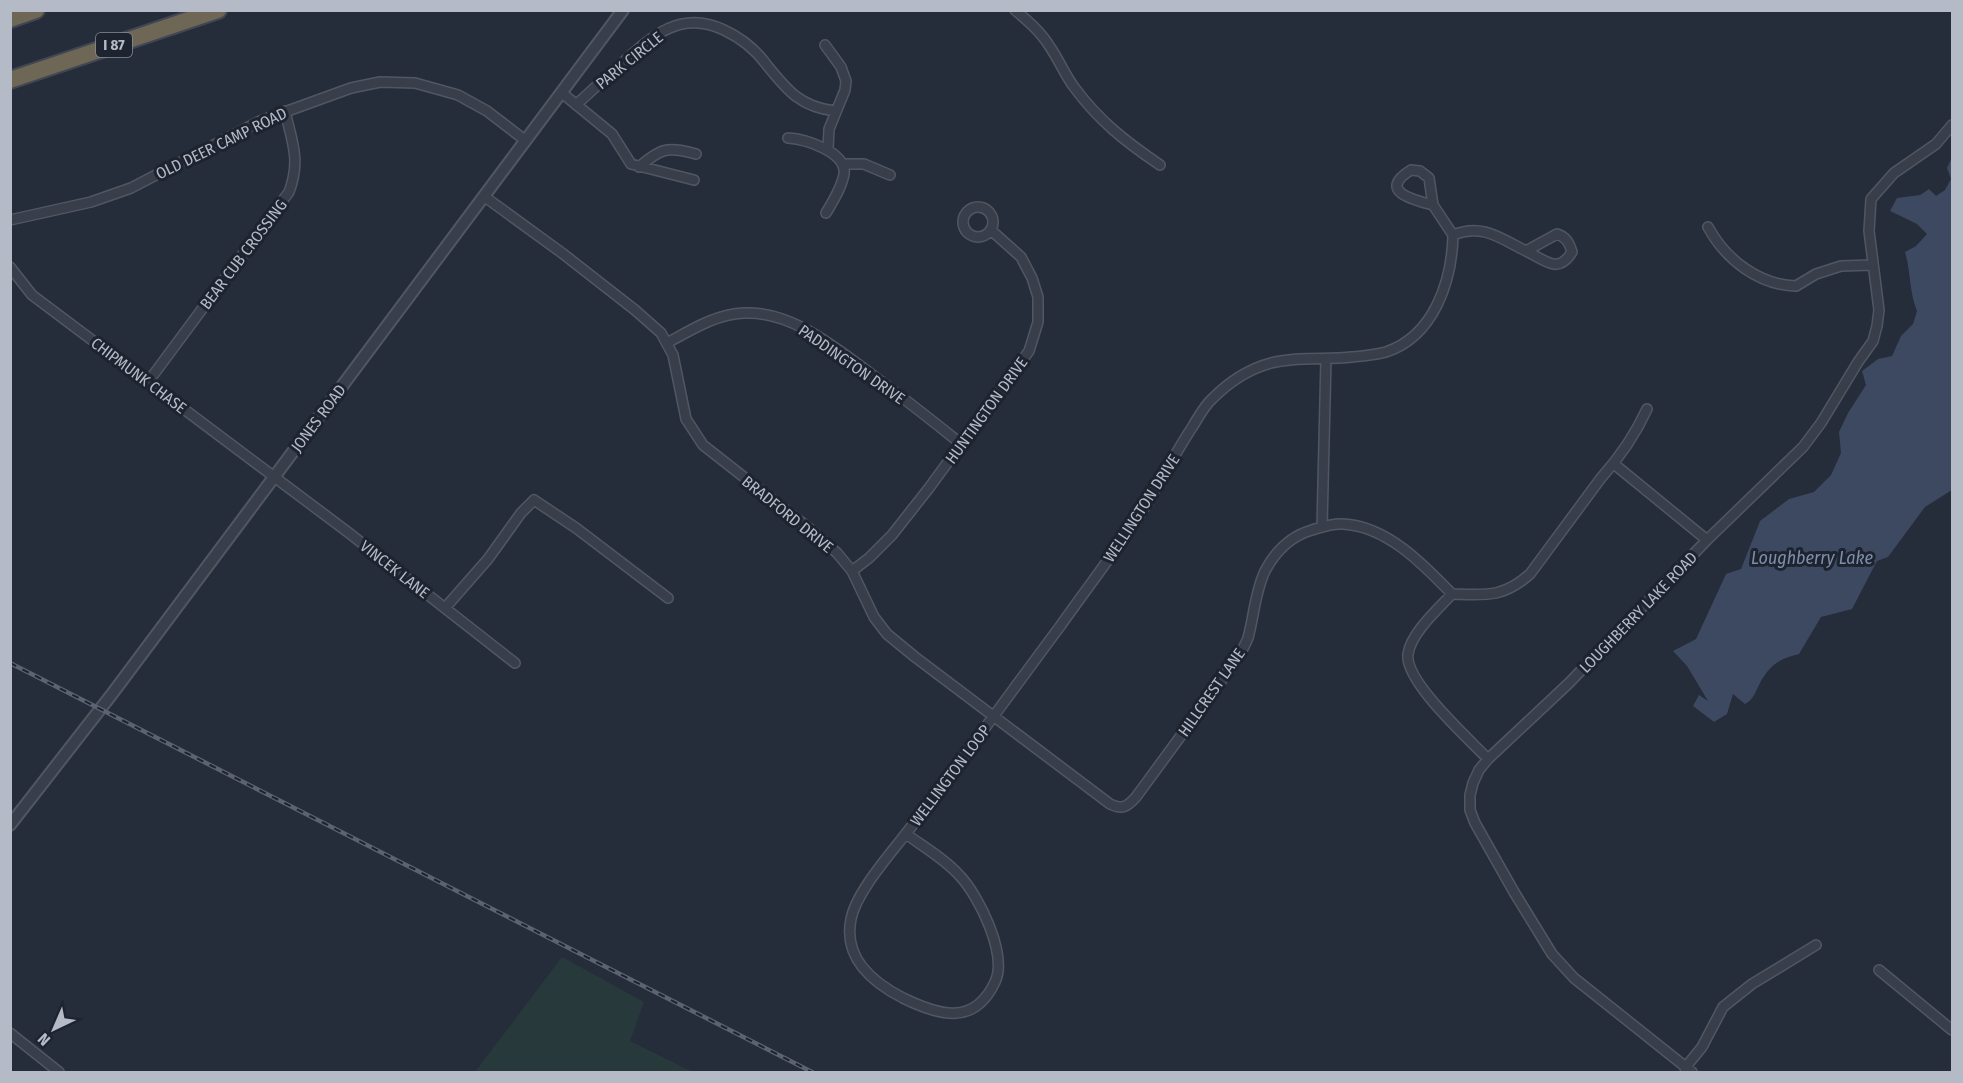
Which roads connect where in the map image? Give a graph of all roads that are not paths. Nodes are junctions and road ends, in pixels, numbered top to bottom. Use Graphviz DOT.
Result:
graph roads {
  1 [pos="36,10"];
  2 [pos="218,10"];
  3 [pos="623,10"];
  4 [pos="1015,10"];
  5 [pos="10,19"];
  6 [pos="825,45"];
  7 [pos="10,80"];
  8 [pos="562,93"];
  9 [pos="576,105"];
  10 [pos="285,111"];
  11 [pos="835,111"];
  12 [pos="1953,125"];
  13 [pos="788,138"];
  14 [pos="526,141"];
  15 [pos="828,149"];
  16 [pos="696,154"];
  17 [pos="842,164"];
  18 [pos="1160,165"];
  19 [pos="639,167"];
  20 [pos="890,175"];
  21 [pos="694,180"];
  22 [pos="485,197"];
  23 [pos="1433,205"];
  24 [pos="826,213"];
  25 [pos="10,220"];
  26 [pos="1708,228"];
  27 [pos="992,231"];
  28 [pos="1453,235"];
  29 [pos="1526,251"];
  30 [pos="1873,265"];
  31 [pos="10,267"];
  32 [pos="668,343"];
  33 [pos="1326,359"];
  34 [pos="148,382"];
  35 [pos="1647,409"];
  36 [pos="960,443"];
  37 [pos="1614,464"];
  38 [pos="273,477"];
  39 [pos="1322,527"];
  40 [pos="1707,540"];
  41 [pos="852,571"];
  42 [pos="1452,594"];
  43 [pos="668,598"];
  44 [pos="445,608"];
  45 [pos="515,663"];
  46 [pos="993,717"];
  47 [pos="1488,759"];
  48 [pos="1124,808"];
  49 [pos="10,825"];
  50 [pos="906,834"];
  51 [pos="1816,945"];
  52 [pos="1879,970"];
  53 [pos="1953,1030"];
  54 [pos="10,1033"];
  55 [pos="1688,1070"];
  56 [pos="59,1072"];
  1 -- 5 [label="highway"];
  2 -- 7 [label="highway, I 87"];
  3 -- 8 [label="street, JONES ROAD"];
  4 -- 18 [label="street"];
  6 -- 11 [label="street"];
  8 -- 9 [label="street"];
  8 -- 14 [label="street, JONES ROAD"];
  9 -- 11 [label="street, PARK CIRCLE"];
  9 -- 19 [label="street"];
  10 -- 14 [label="street, OLD DEER CAMP ROAD"];
  10 -- 25 [label="street, OLD DEER CAMP ROAD"];
  10 -- 34 [label="street, BEAR CUB CROSSING"];
  11 -- 15 [label="street"];
  12 -- 30 [label="street, LOUGHBERRY LAKE ROAD"];
  13 -- 15 [label="street"];
  14 -- 22 [label="street, JONES ROAD"];
  15 -- 17 [label="street"];
  16 -- 19 [label="street"];
  17 -- 20 [label="street"];
  17 -- 24 [label="street"];
  19 -- 21 [label="street"];
  22 -- 32 [label="street, BRADFORD DRIVE"];
  22 -- 38 [label="street, JONES ROAD"];
  23 -- 23 [label="street"];
  23 -- 28 [label="street"];
  26 -- 30 [label="street"];
  27 -- 36 [label="street, HUNTINGTON DRIVE"];
  28 -- 29 [label="street"];
  28 -- 33 [label="street, WELLINGTON DRIVE"];
  29 -- 29 [label="street"];
  30 -- 40 [label="street, LOUGHBERRY LAKE ROAD"];
  31 -- 34 [label="street, CHIPMUNK CHASE"];
  32 -- 36 [label="street, PADDINGTON DRIVE"];
  32 -- 41 [label="street, BRADFORD DRIVE"];
  33 -- 39 [label="street"];
  33 -- 46 [label="street, WELLINGTON DRIVE"];
  34 -- 38 [label="street, CHIPMUNK CHASE"];
  35 -- 37 [label="street"];
  36 -- 41 [label="street, HUNTINGTON DRIVE"];
  37 -- 40 [label="street"];
  37 -- 42 [label="street"];
  38 -- 44 [label="street, VINCEK LANE"];
  38 -- 49 [label="street, JONES ROAD"];
  39 -- 42 [label="street, HILLCREST LANE"];
  39 -- 48 [label="street, HILLCREST LANE"];
  40 -- 47 [label="street, LOUGHBERRY LAKE ROAD"];
  41 -- 46 [label="street, BRADFORD DRIVE"];
  42 -- 47 [label="street"];
  43 -- 44 [label="street"];
  44 -- 45 [label="street, VINCEK LANE"];
  46 -- 48 [label="street, BRADFORD DRIVE"];
  46 -- 50 [label="street, WELLINGTON LOOP"];
  47 -- 55 [label="street, LOUGHBERRY LAKE ROAD"];
  50 -- 50 [label="street"];
  51 -- 55 [label="street"];
  52 -- 53 [label="street"];
  54 -- 56 [label="street"];
}
